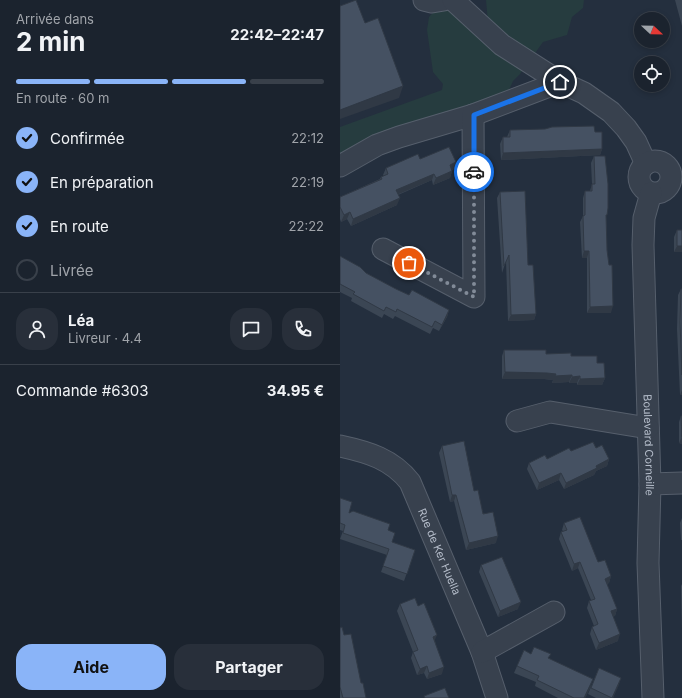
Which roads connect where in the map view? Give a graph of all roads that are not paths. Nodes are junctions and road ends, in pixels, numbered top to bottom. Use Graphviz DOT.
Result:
graph roads {
  1 [pos="424,0"];
  2 [pos="444,0"];
  3 [pos="453,0"];
  4 [pos="560,82"];
  5 [pos="474,115"];
  6 [pos="646,164"];
  7 [pos="340,166"];
  8 [pos="676,180"];
  9 [pos="650,193"];
  10 [pos="383,249"];
  11 [pos="517,421"];
  12 [pos="648,428"];
  13 [pos="340,446"];
  14 [pos="682,483"];
  15 [pos="650,484"];
  16 [pos="554,612"];
  17 [pos="482,652"];
  18 [pos="497,698"];
  19 [pos="653,698"];
  1 -- 2 [label="street"];
  3 -- 4 [label="street"];
  4 -- 5 [label="street"];
  4 -- 6 [label="street"];
  5 -- 7 [label="street"];
  5 -- 10 [label="street"];
  6 -- 8 [label="street"];
  6 -- 9 [label="street"];
  8 -- 9 [label="street"];
  9 -- 12 [label="street, Boulevard Corneille"];
  11 -- 12 [label="street"];
  12 -- 15 [label="street, Boulevard Corneille"];
  13 -- 17 [label="street, Rue de Ker Huella"];
  14 -- 15 [label="street"];
  15 -- 19 [label="street, Boulevard Corneille"];
  16 -- 17 [label="street"];
  17 -- 18 [label="street, Rue de Ker Huella"];
}
